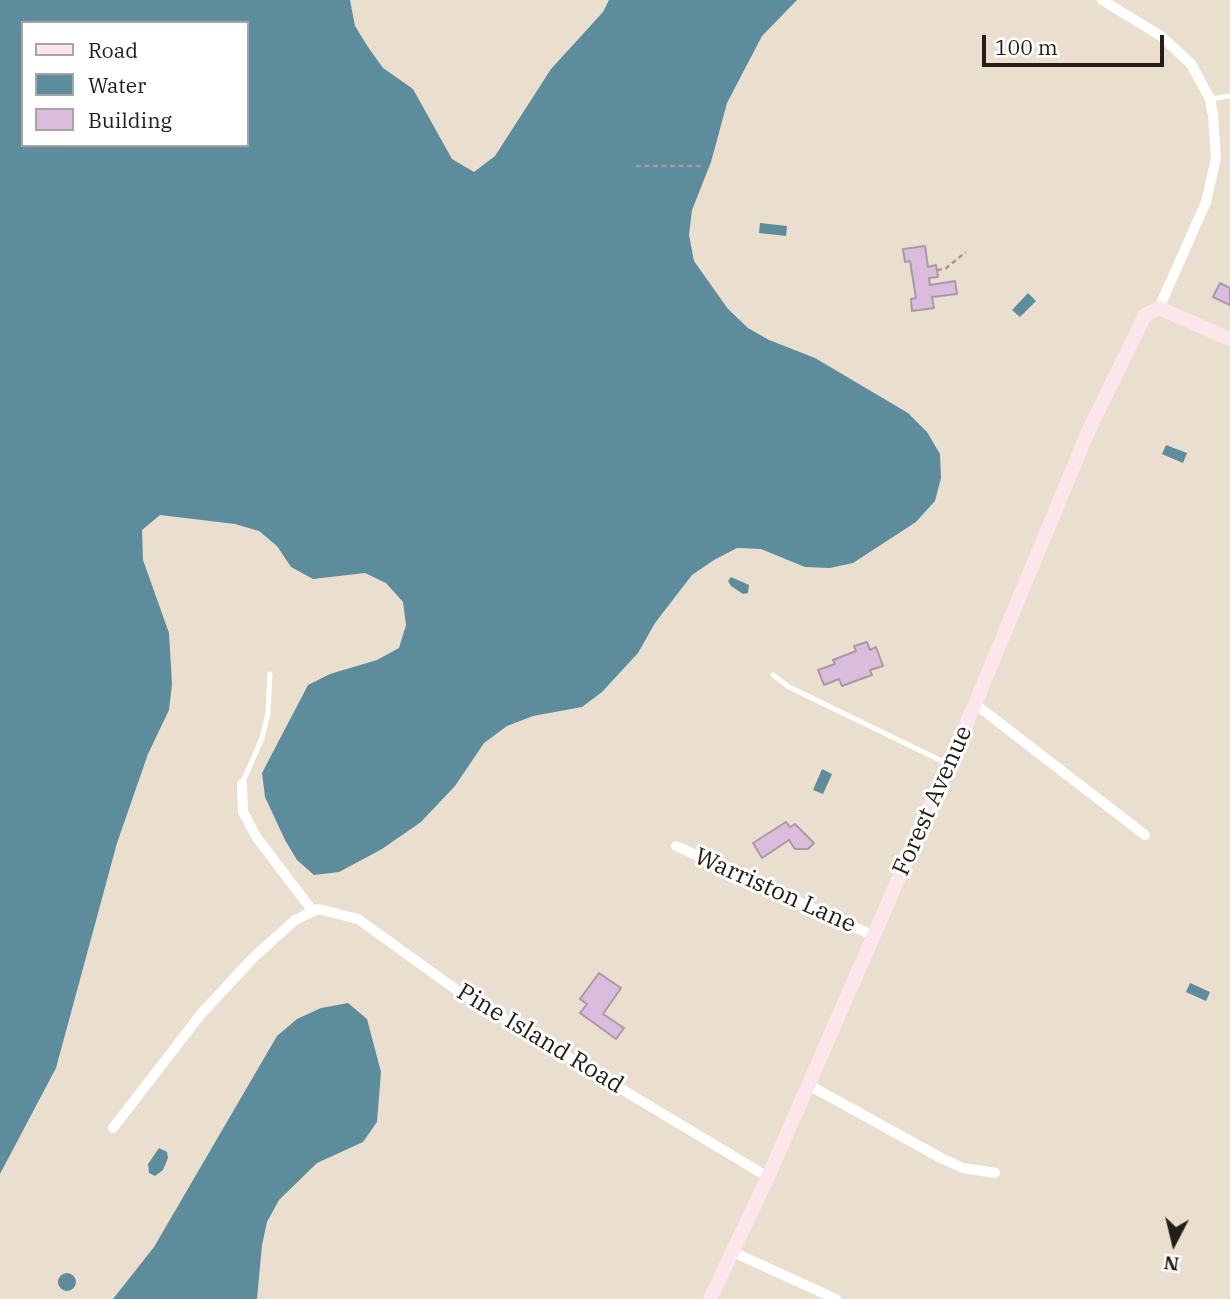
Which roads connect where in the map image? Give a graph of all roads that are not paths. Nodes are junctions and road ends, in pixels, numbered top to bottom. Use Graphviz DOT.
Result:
graph roads {
  1 [pos="1102,0"];
  2 [pos="1230,96"];
  3 [pos="1210,99"];
  4 [pos="1159,308"];
  5 [pos="1230,340"];
  6 [pos="270,674"];
  7 [pos="773,676"];
  8 [pos="975,704"];
  9 [pos="949,764"];
  10 [pos="242,784"];
  11 [pos="1145,835"];
  12 [pos="676,846"];
  13 [pos="312,910"];
  14 [pos="874,936"];
  15 [pos="807,1084"];
  16 [pos="113,1128"];
  17 [pos="995,1173"];
  18 [pos="768,1177"];
  19 [pos="733,1252"];
  20 [pos="710,1299"];
  21 [pos="836,1299"];
  1 -- 3 [label="street"];
  2 -- 3 [label="lane"];
  3 -- 4 [label="street"];
  4 -- 5 [label="street"];
  4 -- 8 [label="street, Forest Avenue"];
  6 -- 10 [label="lane"];
  7 -- 9 [label="lane"];
  8 -- 9 [label="street, Forest Avenue"];
  8 -- 11 [label="street"];
  9 -- 14 [label="street, Forest Avenue"];
  10 -- 13 [label="street"];
  12 -- 14 [label="street, Warriston Lane"];
  13 -- 16 [label="street"];
  13 -- 18 [label="street, Pine Island Road"];
  14 -- 15 [label="street, Forest Avenue"];
  15 -- 17 [label="street"];
  15 -- 18 [label="street, Forest Avenue"];
  18 -- 19 [label="street, Forest Avenue"];
  19 -- 20 [label="street, Forest Avenue"];
  19 -- 21 [label="street"];
}
